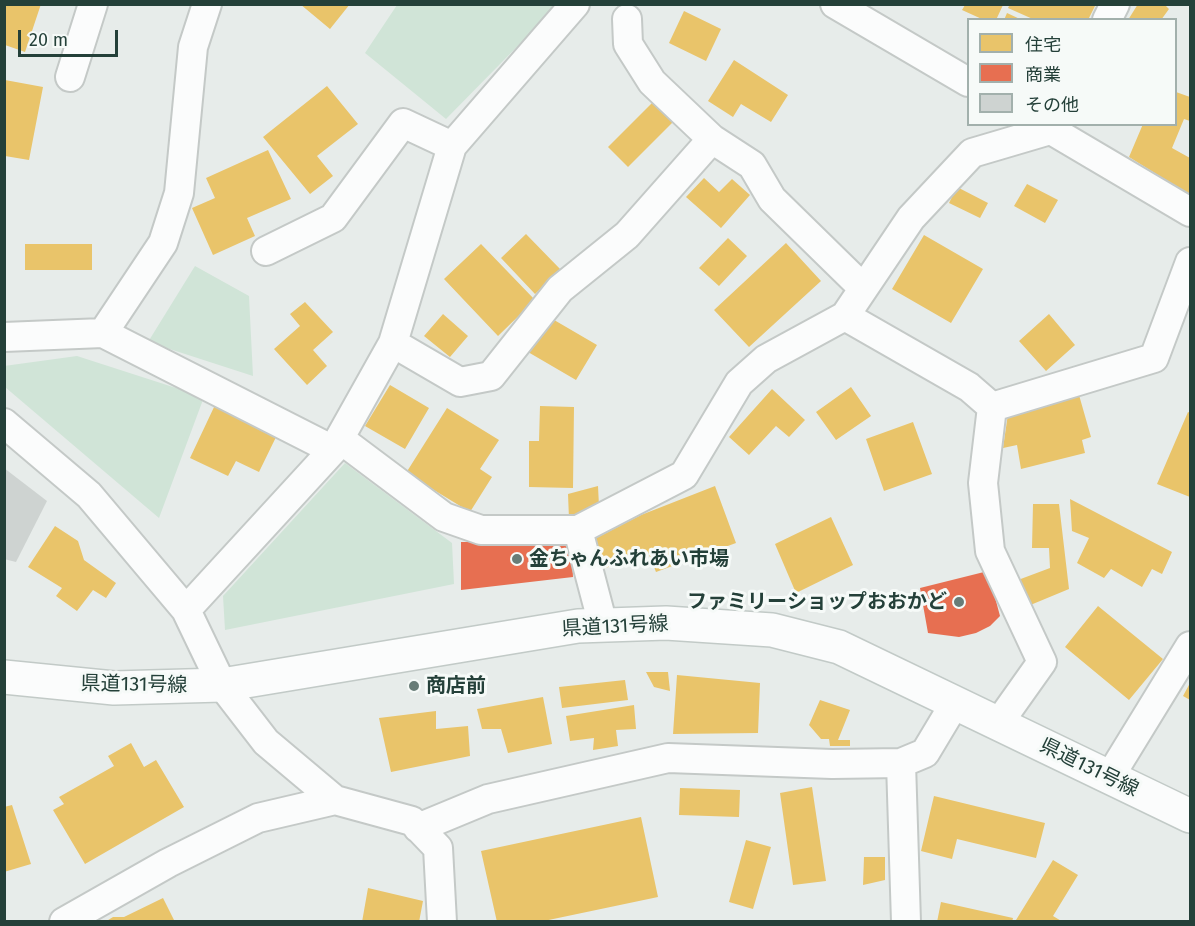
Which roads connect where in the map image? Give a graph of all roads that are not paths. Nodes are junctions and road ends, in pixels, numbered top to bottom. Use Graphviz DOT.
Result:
graph roads {
  1 [pos="93,4"];
  2 [pos="207,4"];
  3 [pos="575,4"];
  4 [pos="835,4"];
  5 [pos="1115,4"];
  6 [pos="1108,18"];
  7 [pos="627,19"];
  8 [pos="70,77"];
  9 [pos="967,81"];
  10 [pos="1048,126"];
  11 [pos="712,139"];
  12 [pos="452,146"];
  13 [pos="1191,212"];
  14 [pos="266,251"];
  15 [pos="1191,262"];
  16 [pos="864,288"];
  17 [pos="845,316"];
  18 [pos="103,333"];
  19 [pos="4,337"];
  20 [pos="393,344"];
  21 [pos="992,407"];
  22 [pos="4,423"];
  23 [pos="336,444"];
  24 [pos="578,530"];
  25 [pos="186,610"];
  26 [pos="603,625"];
  27 [pos="1191,646"];
  28 [pos="4,677"];
  29 [pos="222,685"];
  30 [pos="955,703"];
  31 [pos="998,724"];
  32 [pos="901,764"];
  33 [pos="1109,778"];
  34 [pos="335,800"];
  35 [pos="1191,816"];
  36 [pos="418,828"];
  37 [pos="64,921"];
  38 [pos="442,921"];
  39 [pos="906,921"];
  1 -- 8 [label="street"];
  2 -- 18 [label="street"];
  3 -- 12 [label="street"];
  4 -- 9 [label="street"];
  5 -- 6 [label="street"];
  7 -- 11 [label="street"];
  10 -- 13 [label="street"];
  10 -- 16 [label="street"];
  11 -- 16 [label="street"];
  11 -- 20 [label="street"];
  12 -- 14 [label="street"];
  12 -- 20 [label="street"];
  15 -- 21 [label="street"];
  16 -- 17 [label="street"];
  17 -- 21 [label="street"];
  17 -- 24 [label="street"];
  18 -- 19 [label="street"];
  18 -- 23 [label="street"];
  20 -- 23 [label="street"];
  21 -- 31 [label="street"];
  22 -- 25 [label="street"];
  23 -- 24 [label="street"];
  23 -- 25 [label="street"];
  24 -- 26 [label="street"];
  25 -- 29 [label="street"];
  26 -- 29 [label="main road, 県道131号線"];
  26 -- 30 [label="main road, 県道131号線"];
  27 -- 33 [label="street"];
  28 -- 29 [label="main road, 県道131号線"];
  29 -- 34 [label="street"];
  30 -- 31 [label="main road, 県道131号線"];
  30 -- 32 [label="street"];
  31 -- 33 [label="main road, 県道131号線"];
  32 -- 36 [label="street"];
  32 -- 39 [label="street"];
  33 -- 35 [label="main road, 県道131号線"];
  34 -- 36 [label="street"];
  34 -- 37 [label="street"];
  36 -- 38 [label="street"];
}
